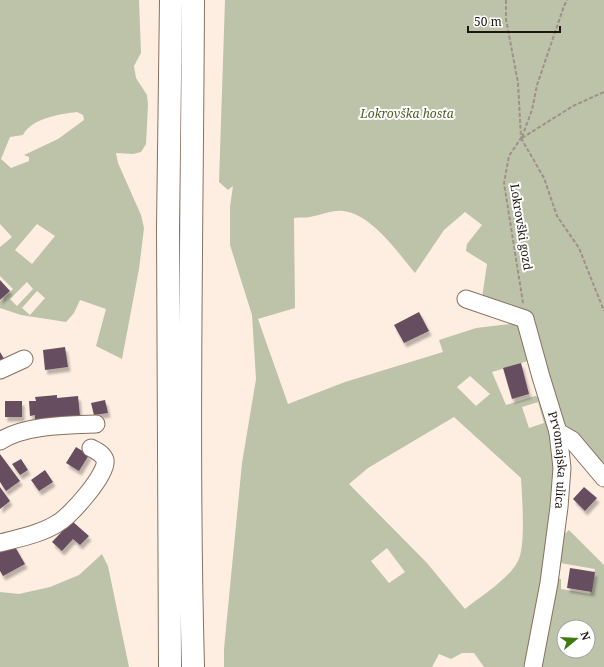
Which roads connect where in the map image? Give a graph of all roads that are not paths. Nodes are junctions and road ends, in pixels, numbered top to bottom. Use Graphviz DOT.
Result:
graph roads {
  1 [pos="171,0"];
  2 [pos="193,0"];
  3 [pos="466,299"];
  4 [pos="24,359"];
  5 [pos="0,370"];
  6 [pos="96,424"];
  7 [pos="558,432"];
  8 [pos="0,441"];
  9 [pos="91,448"];
  10 [pos="604,478"];
  11 [pos="0,543"];
  12 [pos="170,667"];
  13 [pos="193,667"];
  14 [pos="533,667"];
  1 -- 12 [label="highway"];
  2 -- 13 [label="highway"];
  3 -- 7 [label="street, Prvomajska ulica"];
  4 -- 5 [label="street"];
  6 -- 8 [label="street"];
  7 -- 10 [label="street"];
  7 -- 14 [label="street, Prvomajska ulica"];
  9 -- 11 [label="street"];
}
